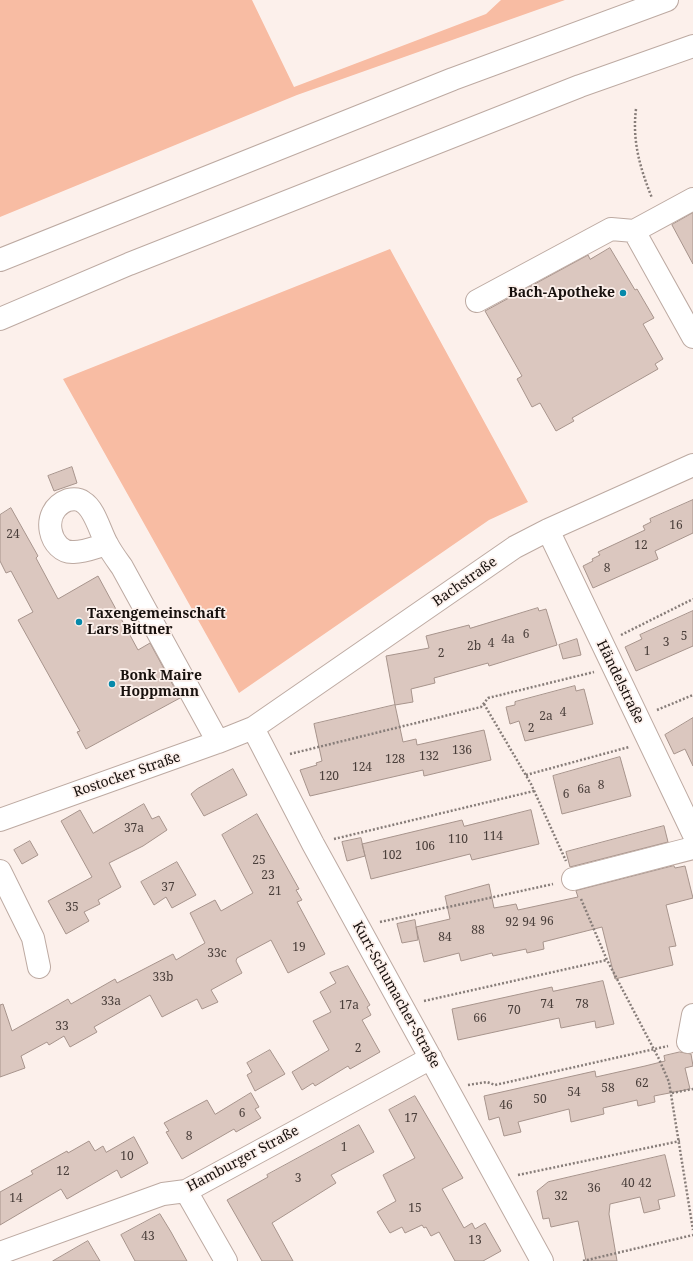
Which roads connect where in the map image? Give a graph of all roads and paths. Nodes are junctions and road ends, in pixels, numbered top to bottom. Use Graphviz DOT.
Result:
graph roads {
  1 [pos="667,0"];
  2 [pos="693,46"];
  3 [pos="636,109"];
  4 [pos="693,199"];
  5 [pos="661,217"];
  6 [pos="634,231"];
  7 [pos="3,258"];
  8 [pos="477,301"];
  9 [pos="0,319"];
  10 [pos="693,338"];
  11 [pos="693,466"];
  12 [pos="548,530"];
  13 [pos="107,544"];
  14 [pos="693,599"];
  15 [pos="602,644"];
  16 [pos="614,667"];
  17 [pos="693,695"];
  18 [pos="484,704"];
  19 [pos="638,719"];
  20 [pos="254,728"];
  21 [pos="218,742"];
  22 [pos="649,742"];
  23 [pos="270,760"];
  24 [pos="526,775"];
  25 [pos="534,791"];
  26 [pos="0,820"];
  27 [pos="693,833"];
  28 [pos="314,844"];
  29 [pos="693,848"];
  30 [pos="0,871"];
  31 [pos="573,879"];
  32 [pos="360,929"];
  33 [pos="606,960"];
  34 [pos="39,967"];
  35 [pos="403,1006"];
  36 [pos="693,1015"];
  37 [pos="688,1042"];
  38 [pos="653,1049"];
  39 [pos="431,1058"];
  40 [pos="447,1090"];
  41 [pos="693,1090"];
  42 [pos="672,1093"];
  43 [pos="680,1141"];
  44 [pos="499,1182"];
  45 [pos="186,1191"];
  46 [pos="693,1230"];
  47 [pos="693,1236"];
  48 [pos="0,1253"];
  49 [pos="226,1261"];
  50 [pos="542,1261"];
  51 [pos="583,1261"];
  1 -- 7 [label="main road"];
  2 -- 9 [label="main road"];
  3 -- 5 [label="path"];
  4 -- 5 [label="main road"];
  5 -- 6 [label="main road"];
  6 -- 8 [label="main road"];
  6 -- 10 [label="main road"];
  11 -- 12 [label="main road, Bachstraße"];
  12 -- 15 [label="main road, Händelstraße"];
  12 -- 20 [label="main road, Bachstraße"];
  13 -- 21 [label="main road"];
  14 -- 15 [label="path"];
  15 -- 16 [label="main road, Händelstraße"];
  16 -- 18 [label="path"];
  16 -- 19 [label="main road, Händelstraße"];
  17 -- 19 [label="path"];
  18 -- 23 [label="path"];
  18 -- 24 [label="path"];
  19 -- 22 [label="main road, Händelstraße"];
  20 -- 21 [label="main road, Rostocker Straße"];
  20 -- 23 [label="main road, Kurt-Schumacher-Straße"];
  21 -- 26 [label="main road, Rostocker Straße"];
  22 -- 24 [label="path"];
  22 -- 27 [label="main road, Händelstraße"];
  23 -- 28 [label="main road, Kurt-Schumacher-Straße"];
  24 -- 25 [label="path"];
  25 -- 28 [label="path"];
  25 -- 31 [label="path"];
  28 -- 32 [label="main road, Kurt-Schumacher-Straße"];
  29 -- 31 [label="main road"];
  30 -- 34 [label="main road"];
  31 -- 32 [label="path"];
  31 -- 33 [label="path"];
  32 -- 35 [label="main road, Kurt-Schumacher-Straße"];
  33 -- 35 [label="path"];
  33 -- 38 [label="path"];
  35 -- 39 [label="main road, Kurt-Schumacher-Straße"];
  36 -- 37 [label="main road"];
  37 -- 38 [label="path"];
  38 -- 40 [label="path"];
  38 -- 42 [label="path"];
  39 -- 40 [label="main road, Kurt-Schumacher-Straße"];
  39 -- 45 [label="main road, Hamburger Straße"];
  40 -- 44 [label="main road, Kurt-Schumacher-Straße"];
  41 -- 42 [label="path"];
  42 -- 43 [label="path"];
  43 -- 44 [label="path"];
  43 -- 46 [label="path"];
  44 -- 50 [label="main road, Kurt-Schumacher-Straße"];
  45 -- 48 [label="main road, Hamburger Straße"];
  45 -- 49 [label="main road"];
  47 -- 51 [label="path"];
}
